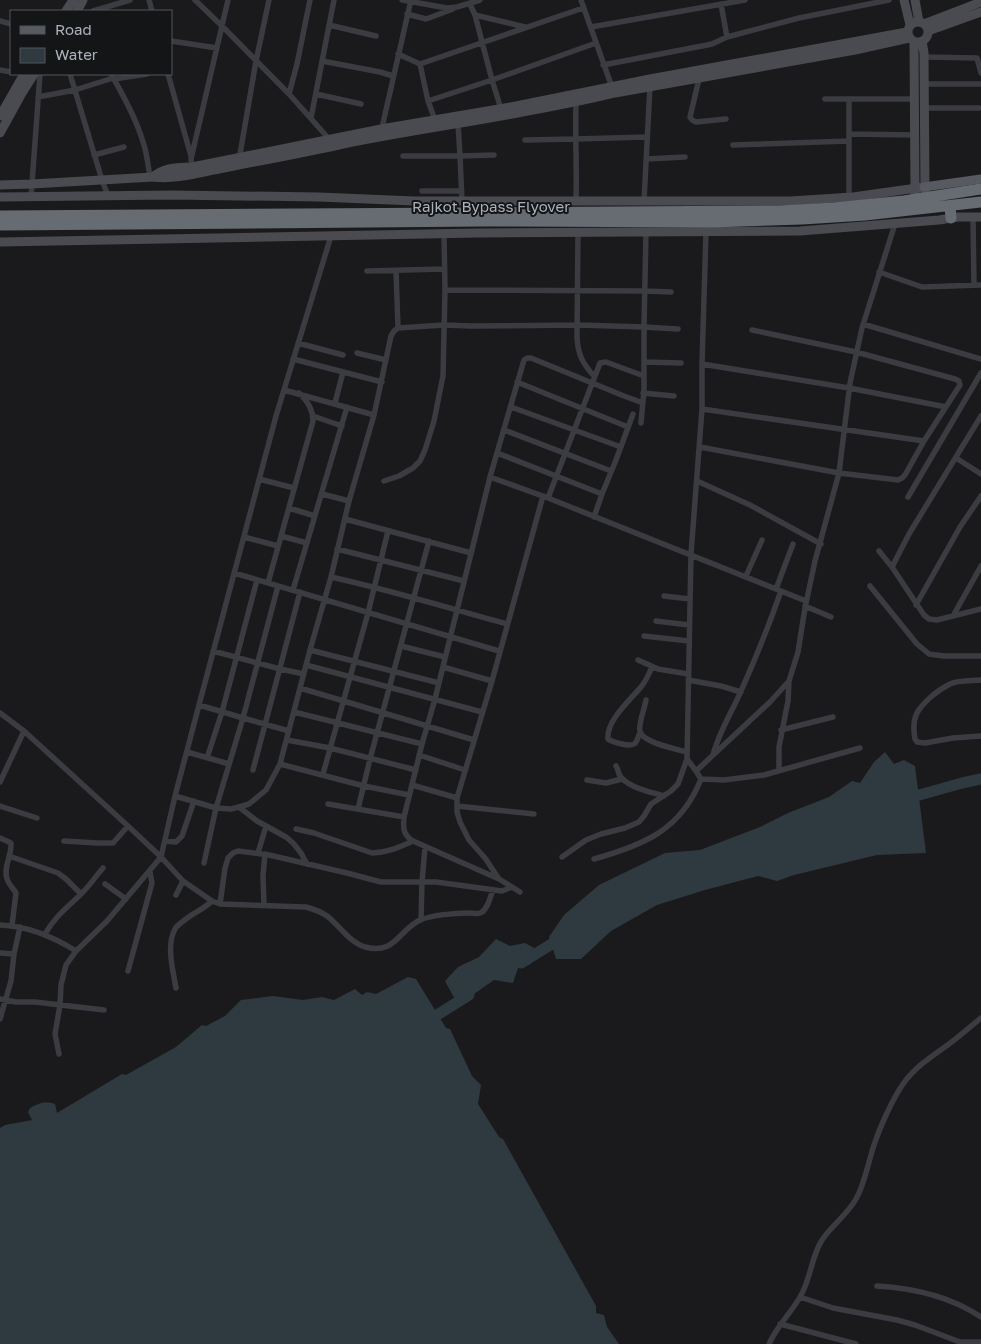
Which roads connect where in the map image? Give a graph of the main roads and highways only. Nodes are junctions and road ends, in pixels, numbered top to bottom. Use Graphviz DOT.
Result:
graph roads {
  1 [pos="981,179"];
  2 [pos="981,189"];
  3 [pos="920,193"];
  4 [pos="978,202"];
  5 [pos="950,206"];
  6 [pos="0,216"];
  7 [pos="356,218"];
  8 [pos="950,218"];
  9 [pos="0,225"];
  1 -- 3 [label="main road"];
  2 -- 3 [label="highway, Rajkot Bypass Flyover"];
  3 -- 7 [label="highway, Rajkot Bypass Flyover"];
  4 -- 5 [label="highway, Rajkot Bypass Flyover"];
  5 -- 7 [label="highway, Rajkot Bypass Flyover"];
  5 -- 8 [label="highway"];
  6 -- 7 [label="highway, Rajkot Bypass Flyover"];
  7 -- 9 [label="highway, Rajkot Bypass Flyover"];
}
